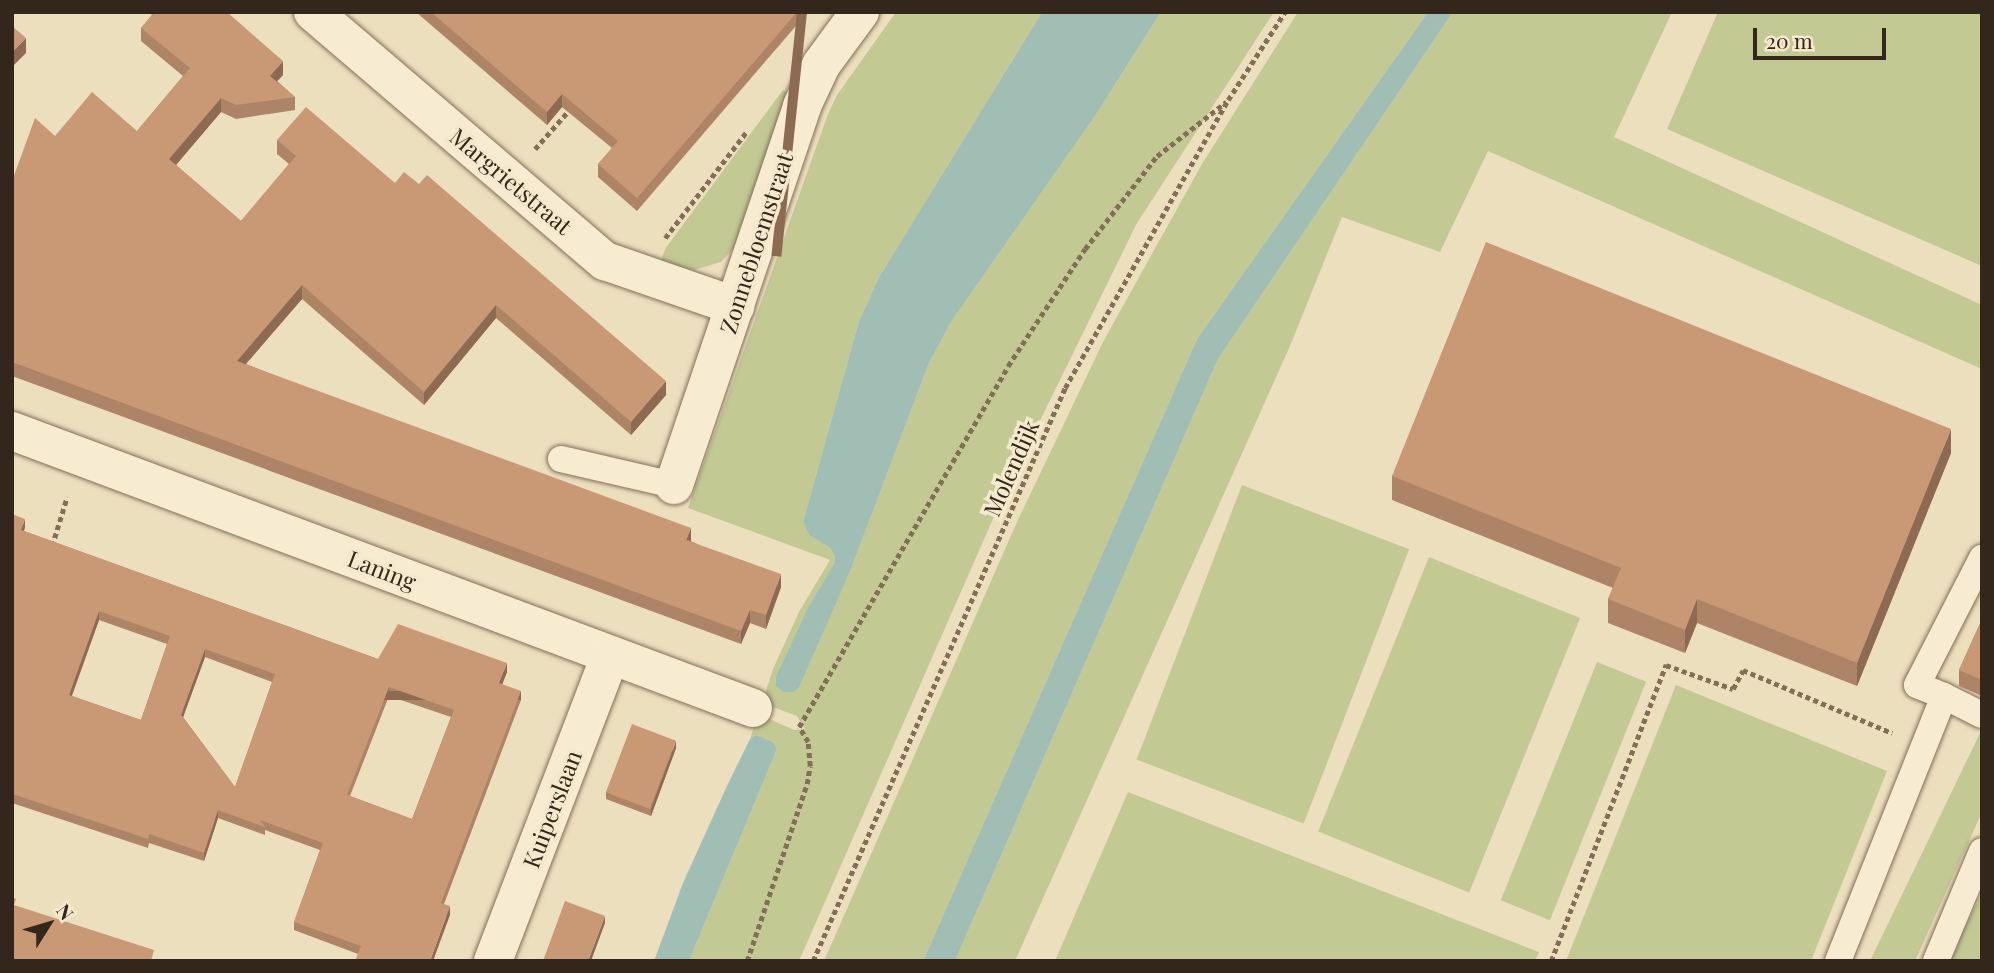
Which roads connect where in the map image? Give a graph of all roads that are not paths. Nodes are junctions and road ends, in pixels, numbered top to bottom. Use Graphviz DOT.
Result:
graph roads {
  1 [pos="313,12"];
  2 [pos="860,12"];
  3 [pos="735,306"];
  4 [pos="12,431"];
  5 [pos="561,459"];
  6 [pos="674,485"];
  7 [pos="1982,558"];
  8 [pos="610,656"];
  9 [pos="1944,696"];
  10 [pos="752,708"];
  11 [pos="1982,715"];
  12 [pos="1982,851"];
  13 [pos="493,961"];
  14 [pos="1838,961"];
  15 [pos="1936,961"];
  1 -- 3 [label="street, Margrietstraat"];
  2 -- 3 [label="street, Zonnebloemstraat"];
  3 -- 6 [label="street, Zonnebloemstraat"];
  4 -- 8 [label="street, Laning"];
  5 -- 6 [label="lane"];
  7 -- 9 [label="lane"];
  8 -- 10 [label="street, Laning"];
  8 -- 13 [label="street, Kuiperslaan"];
  9 -- 11 [label="lane"];
  9 -- 14 [label="lane"];
  12 -- 15 [label="lane"];
}
